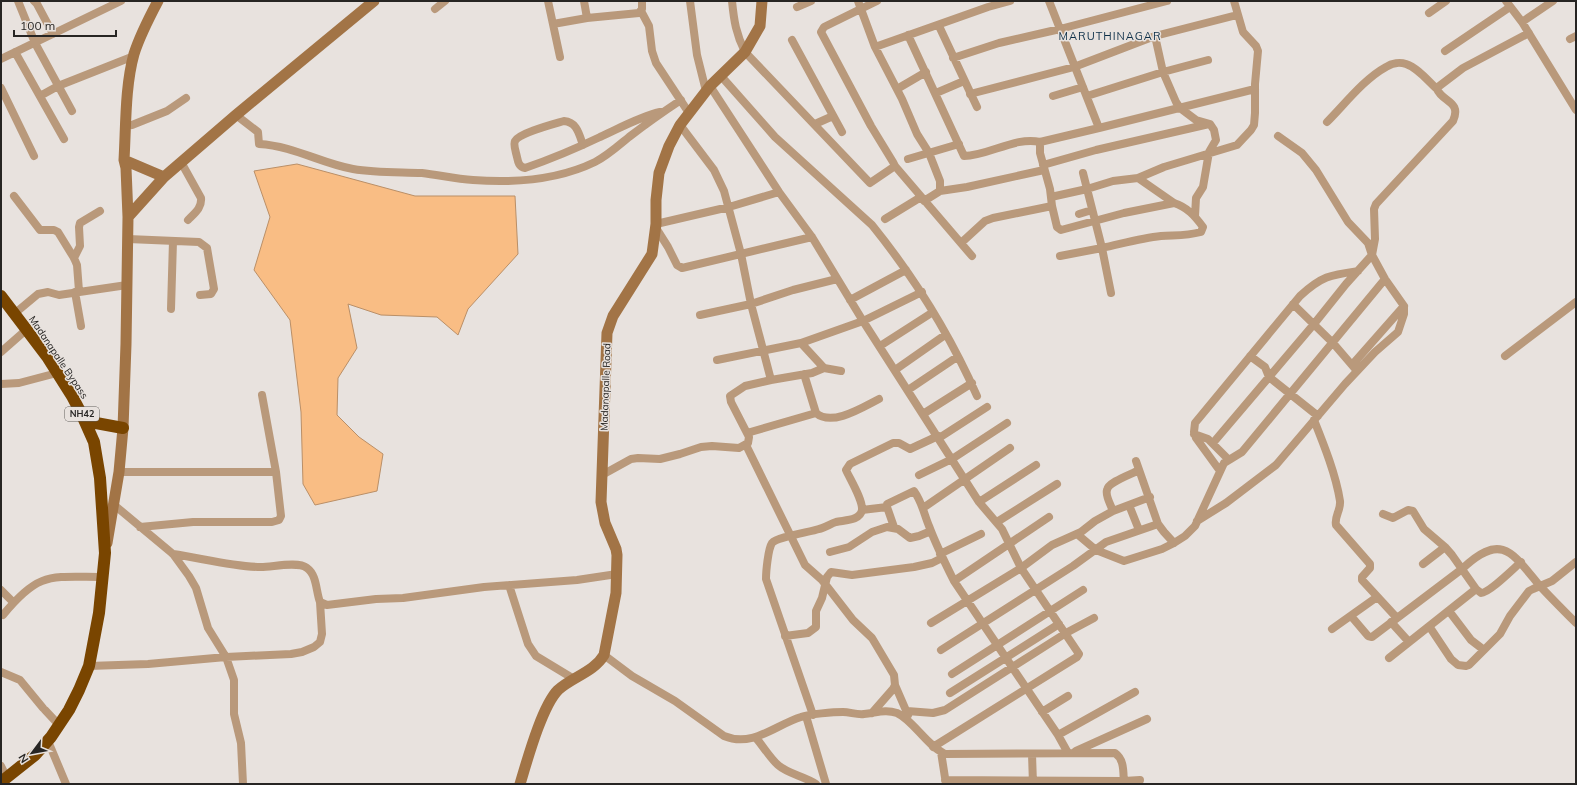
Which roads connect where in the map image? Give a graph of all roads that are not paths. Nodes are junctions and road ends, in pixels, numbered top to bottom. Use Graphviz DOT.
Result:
graph roads {
  1 [pos="18,1"];
  2 [pos="34,1"];
  3 [pos="121,1"];
  4 [pos="158,1"];
  5 [pos="166,1"];
  6 [pos="374,1"];
  7 [pos="445,1"];
  8 [pos="548,1"];
  9 [pos="584,1"];
  10 [pos="642,1"];
  11 [pos="690,1"];
  12 [pos="732,1"];
  13 [pos="762,1"];
  14 [pos="810,1"];
  15 [pos="877,1"];
  16 [pos="1010,1"];
  17 [pos="1049,1"];
  18 [pos="1167,1"];
  19 [pos="1234,1"];
  20 [pos="1446,1"];
  21 [pos="1553,1"];
  22 [pos="1508,4"];
  23 [pos="859,5"];
  24 [pos="797,7"];
  25 [pos="436,9"];
  26 [pos="641,11"];
  27 [pos="1429,13"];
  28 [pos="1237,14"];
  29 [pos="587,18"];
  30 [pos="1522,22"];
  31 [pos="553,24"];
  32 [pos="939,26"];
  33 [pos="1060,29"];
  34 [pos="53,34"];
  35 [pos="1529,34"];
  36 [pos="908,35"];
  37 [pos="1155,36"];
  38 [pos="792,40"];
  39 [pos="35,43"];
  40 [pos="875,47"];
  41 [pos="15,52"];
  42 [pos="745,52"];
  43 [pos="1445,52"];
  44 [pos="134,56"];
  45 [pos="560,57"];
  46 [pos="953,58"];
  47 [pos="1,59"];
  48 [pos="1208,60"];
  49 [pos="1074,67"];
  50 [pos="926,72"];
  51 [pos="1163,72"];
  52 [pos="721,76"];
  53 [pos="964,81"];
  54 [pos="58,86"];
  55 [pos="1083,87"];
  56 [pos="1,88"];
  57 [pos="708,89"];
  58 [pos="897,89"];
  59 [pos="1255,89"];
  60 [pos="1438,89"];
  61 [pos="936,93"];
  62 [pos="970,94"];
  63 [pos="40,96"];
  64 [pos="1053,96"];
  65 [pos="1087,96"];
  66 [pos="186,98"];
  67 [pos="681,100"];
  68 [pos="977,107"];
  69 [pos="1180,108"];
  70 [pos="1576,110"];
  71 [pos="72,111"];
  72 [pos="663,112"];
  73 [pos="689,113"];
  74 [pos="236,115"];
  75 [pos="833,116"];
  76 [pos="1327,122"];
  77 [pos="815,124"];
  78 [pos="1210,124"];
  79 [pos="132,125"];
  80 [pos="680,125"];
  81 [pos="1099,128"];
  82 [pos="842,132"];
  83 [pos="1278,136"];
  84 [pos="64,139"];
  85 [pos="1040,142"];
  86 [pos="959,144"];
  87 [pos="583,145"];
  88 [pos="1209,152"];
  89 [pos="929,153"];
  90 [pos="34,156"];
  91 [pos="908,159"];
  92 [pos="181,162"];
  93 [pos="126,163"];
  94 [pos="895,166"];
  95 [pos="1044,167"];
  96 [pos="1083,173"];
  97 [pos="164,177"];
  98 [pos="1138,178"];
  99 [pos="1087,189"];
  100 [pos="940,191"];
  101 [pos="779,192"];
  102 [pos="14,196"];
  103 [pos="1051,196"];
  104 [pos="1196,198"];
  105 [pos="922,199"];
  106 [pos="1176,204"];
  107 [pos="1052,206"];
  108 [pos="729,208"];
  109 [pos="1092,210"];
  110 [pos="100,211"];
  111 [pos="1079,214"];
  112 [pos="1195,216"];
  113 [pos="128,217"];
  114 [pos="885,219"];
  115 [pos="188,220"];
  116 [pos="1095,221"];
  117 [pos="656,226"];
  118 [pos="812,237"];
  119 [pos="128,239"];
  120 [pos="173,241"];
  121 [pos="961,243"];
  122 [pos="1102,248"];
  123 [pos="741,254"];
  124 [pos="1372,255"];
  125 [pos="972,256"];
  126 [pos="1060,256"];
  127 [pos="74,258"];
  128 [pos="906,270"];
  129 [pos="1358,271"];
  130 [pos="837,279"];
  131 [pos="1386,279"];
  132 [pos="127,285"];
  133 [pos="77,292"];
  134 [pos="922,292"];
  135 [pos="1111,293"];
  136 [pos="200,295"];
  137 [pos="1,296"];
  138 [pos="850,300"];
  139 [pos="1576,302"];
  140 [pos="751,304"];
  141 [pos="1293,304"];
  142 [pos="1404,306"];
  143 [pos="172,308"];
  144 [pos="933,312"];
  145 [pos="14,314"];
  146 [pos="700,315"];
  147 [pos="863,321"];
  148 [pos="1314,324"];
  149 [pos="81,326"];
  150 [pos="26,330"];
  151 [pos="945,335"];
  152 [pos="801,343"];
  153 [pos="1333,343"];
  154 [pos="880,346"];
  155 [pos="763,351"];
  156 [pos="1,352"];
  157 [pos="1250,356"];
  158 [pos="1504,356"];
  159 [pos="957,357"];
  160 [pos="717,360"];
  161 [pos="824,368"];
  162 [pos="1354,368"];
  163 [pos="895,370"];
  164 [pos="841,371"];
  165 [pos="57,373"];
  166 [pos="804,374"];
  167 [pos="1269,376"];
  168 [pos="771,380"];
  169 [pos="972,383"];
  170 [pos="1,384"];
  171 [pos="908,390"];
  172 [pos="1289,394"];
  173 [pos="262,395"];
  174 [pos="977,396"];
  175 [pos="879,399"];
  176 [pos="987,407"];
  177 [pos="816,413"];
  178 [pos="924,414"];
  179 [pos="1316,418"];
  180 [pos="85,421"];
  181 [pos="1007,423"];
  182 [pos="122,428"];
  183 [pos="747,433"];
  184 [pos="1194,434"];
  185 [pos="938,437"];
  186 [pos="1213,443"];
  187 [pos="746,445"];
  188 [pos="1010,448"];
  189 [pos="952,459"];
  190 [pos="1229,460"];
  191 [pos="1136,461"];
  192 [pos="1036,466"];
  193 [pos="1139,470"];
  194 [pos="1220,471"];
  195 [pos="119,472"];
  196 [pos="276,472"];
  197 [pos="919,475"];
  198 [pos="602,476"];
  199 [pos="964,479"];
  200 [pos="1057,484"];
  201 [pos="1150,497"];
  202 [pos="979,502"];
  203 [pos="113,504"];
  204 [pos="1129,505"];
  205 [pos="887,508"];
  206 [pos="923,508"];
  207 [pos="862,510"];
  208 [pos="1113,511"];
  209 [pos="1383,514"];
  210 [pos="1049,517"];
  211 [pos="1197,521"];
  212 [pos="997,522"];
  213 [pos="1158,524"];
  214 [pos="140,527"];
  215 [pos="894,527"];
  216 [pos="1139,530"];
  217 [pos="931,531"];
  218 [pos="981,534"];
  219 [pos="1077,534"];
  220 [pos="790,536"];
  221 [pos="1174,543"];
  222 [pos="1009,544"];
  223 [pos="1445,547"];
  224 [pos="1096,550"];
  225 [pos="830,552"];
  226 [pos="105,553"];
  227 [pos="173,554"];
  228 [pos="941,556"];
  229 [pos="1521,562"];
  230 [pos="1576,562"];
  231 [pos="1423,564"];
  232 [pos="1021,568"];
  233 [pos="1462,569"];
  234 [pos="617,574"];
  235 [pos="103,577"];
  236 [pos="954,581"];
  237 [pos="826,584"];
  238 [pos="509,585"];
  239 [pos="1540,586"];
  240 [pos="1037,589"];
  241 [pos="1476,589"];
  242 [pos="1,590"];
  243 [pos="1083,590"];
  244 [pos="1377,597"];
  245 [pos="13,602"];
  246 [pos="320,602"];
  247 [pos="968,602"];
  248 [pos="1051,610"];
  249 [pos="1449,611"];
  250 [pos="3,615"];
  251 [pos="1351,616"];
  252 [pos="1094,618"];
  253 [pos="1394,620"];
  254 [pos="932,623"];
  255 [pos="983,623"];
  256 [pos="1576,623"];
  257 [pos="1059,624"];
  258 [pos="1429,626"];
  259 [pos="1332,630"];
  260 [pos="1066,633"];
  261 [pos="785,636"];
  262 [pos="1409,642"];
  263 [pos="998,645"];
  264 [pos="941,650"];
  265 [pos="1484,650"];
  266 [pos="604,655"];
  267 [pos="226,657"];
  268 [pos="1005,657"];
  269 [pos="1389,658"];
  270 [pos="89,666"];
  271 [pos="1012,668"];
  272 [pos="1,672"];
  273 [pos="952,674"];
  274 [pos="574,679"];
  275 [pos="896,685"];
  276 [pos="1027,689"];
  277 [pos="1134,692"];
  278 [pos="950,693"];
  279 [pos="1068,696"];
  280 [pos="907,711"];
  281 [pos="1042,712"];
  282 [pos="872,713"];
  283 [pos="810,716"];
  284 [pos="1147,719"];
  285 [pos="59,725"];
  286 [pos="914,728"];
  287 [pos="1058,735"];
  288 [pos="756,738"];
  289 [pos="48,741"];
  290 [pos="933,748"];
  291 [pos="941,752"];
  292 [pos="1070,753"];
  293 [pos="1032,754"];
  294 [pos="1,766"];
  295 [pos="4,780"];
  296 [pos="1140,780"];
  297 [pos="946,782"];
  298 [pos="1033,782"];
  299 [pos="1124,783"];
  300 [pos="66,784"];
  301 [pos="243,784"];
  302 [pos="520,784"];
  303 [pos="816,784"];
  304 [pos="826,784"];
  1 -- 39 [label="street"];
  2 -- 34 [label="street"];
  3 -- 34 [label="street"];
  4 -- 44 [label="main road"];
  5 -- 79 [label="main road"];
  6 -- 74 [label="main road"];
  7 -- 25 [label="street"];
  8 -- 31 [label="street"];
  9 -- 29 [label="street"];
  10 -- 26 [label="street"];
  11 -- 57 [label="street"];
  12 -- 42 [label="street"];
  13 -- 42 [label="main road, Madanapalle Road"];
  14 -- 24 [label="street"];
  15 -- 23 [label="street"];
  16 -- 32 [label="street"];
  17 -- 33 [label="street"];
  18 -- 33 [label="street"];
  19 -- 28 [label="street"];
  20 -- 27 [label="street"];
  21 -- 30 [label="street"];
  22 -- 30 [label="street"];
  22 -- 43 [label="street"];
  23 -- 40 [label="street"];
  23 -- 94 [label="street"];
  26 -- 29 [label="street"];
  26 -- 67 [label="street"];
  28 -- 37 [label="street"];
  28 -- 59 [label="street"];
  29 -- 31 [label="street"];
  30 -- 35 [label="street"];
  31 -- 45 [label="street"];
  32 -- 36 [label="street"];
  32 -- 46 [label="street"];
  33 -- 46 [label="street"];
  33 -- 49 [label="street"];
  34 -- 39 [label="street"];
  35 -- 60 [label="street"];
  35 -- 70 [label="street"];
  36 -- 40 [label="street"];
  36 -- 50 [label="street"];
  37 -- 49 [label="street"];
  37 -- 51 [label="street"];
  38 -- 75 [label="street"];
  39 -- 41 [label="street"];
  39 -- 54 [label="street"];
  40 -- 58 [label="street"];
  41 -- 47 [label="street"];
  41 -- 63 [label="street"];
  42 -- 52 [label="main road, Madanapalle Road"];
  42 -- 77 [label="street"];
  44 -- 54 [label="street"];
  44 -- 93 [label="main road"];
  46 -- 53 [label="street"];
  48 -- 51 [label="street"];
  49 -- 55 [label="street"];
  49 -- 62 [label="street"];
  50 -- 58 [label="street"];
  50 -- 61 [label="street"];
  51 -- 65 [label="street"];
  51 -- 69 [label="street"];
  52 -- 57 [label="main road, Madanapalle Road"];
  52 -- 128 [label="street"];
  53 -- 61 [label="street"];
  53 -- 62 [label="street"];
  54 -- 63 [label="street"];
  54 -- 71 [label="street"];
  55 -- 64 [label="street"];
  55 -- 65 [label="street"];
  56 -- 90 [label="street"];
  57 -- 73 [label="main road, Madanapalle Road"];
  57 -- 101 [label="street"];
  58 -- 89 [label="street"];
  59 -- 69 [label="street"];
  59 -- 88 [label="street"];
  60 -- 76 [label="street"];
  60 -- 124 [label="street"];
  61 -- 86 [label="street"];
  62 -- 68 [label="street"];
  63 -- 84 [label="street"];
  65 -- 81 [label="street"];
  66 -- 79 [label="street"];
  67 -- 72 [label="street"];
  67 -- 73 [label="street"];
  69 -- 78 [label="street"];
  69 -- 81 [label="street"];
  72 -- 74 [label="street"];
  72 -- 87 [label="street"];
  73 -- 80 [label="main road, Madanapalle Road"];
  74 -- 92 [label="main road"];
  75 -- 77 [label="street"];
  75 -- 82 [label="street"];
  77 -- 94 [label="street"];
  78 -- 88 [label="street"];
  78 -- 95 [label="street"];
  79 -- 93 [label="main road"];
  80 -- 108 [label="street"];
  80 -- 117 [label="main road, Madanapalle Road"];
  81 -- 85 [label="street"];
  83 -- 124 [label="street"];
  85 -- 86 [label="street"];
  85 -- 95 [label="street"];
  86 -- 89 [label="street"];
  87 -- 87 [label="street"];
  88 -- 98 [label="street"];
  88 -- 104 [label="street"];
  89 -- 91 [label="street"];
  89 -- 100 [label="street"];
  92 -- 97 [label="main road"];
  92 -- 115 [label="street"];
  93 -- 97 [label="main road"];
  93 -- 113 [label="main road"];
  94 -- 105 [label="street"];
  95 -- 100 [label="street"];
  95 -- 103 [label="street"];
  96 -- 99 [label="street"];
  97 -- 113 [label="main road"];
  98 -- 99 [label="street"];
  98 -- 106 [label="street"];
  99 -- 103 [label="street"];
  99 -- 109 [label="street"];
  100 -- 105 [label="street"];
  101 -- 108 [label="street"];
  101 -- 118 [label="street"];
  102 -- 127 [label="street"];
  103 -- 107 [label="street"];
  104 -- 106 [label="street"];
  104 -- 112 [label="street"];
  105 -- 114 [label="street"];
  105 -- 121 [label="street"];
  106 -- 112 [label="street"];
  106 -- 116 [label="street"];
  107 -- 116 [label="street"];
  107 -- 121 [label="street"];
  108 -- 117 [label="street"];
  108 -- 123 [label="street"];
  109 -- 111 [label="street"];
  109 -- 116 [label="street"];
  110 -- 127 [label="street"];
  112 -- 122 [label="street"];
  113 -- 119 [label="main road"];
  116 -- 122 [label="street"];
  117 -- 123 [label="street"];
  117 -- 198 [label="main road, Madanapalle Road"];
  118 -- 123 [label="street"];
  118 -- 130 [label="street"];
  119 -- 120 [label="street"];
  119 -- 132 [label="main road"];
  120 -- 136 [label="street"];
  120 -- 143 [label="street"];
  121 -- 125 [label="street"];
  122 -- 126 [label="street"];
  122 -- 135 [label="street"];
  123 -- 140 [label="street"];
  124 -- 129 [label="street"];
  124 -- 131 [label="street"];
  127 -- 133 [label="street"];
  128 -- 134 [label="street"];
  128 -- 138 [label="street"];
  129 -- 141 [label="street"];
  129 -- 148 [label="street"];
  130 -- 138 [label="street"];
  130 -- 140 [label="street"];
  131 -- 142 [label="street"];
  131 -- 153 [label="street"];
  132 -- 133 [label="street"];
  132 -- 182 [label="main road"];
  133 -- 145 [label="street"];
  133 -- 149 [label="street"];
  134 -- 144 [label="street"];
  134 -- 147 [label="street"];
  137 -- 145 [label="highway, Madanapalle Bypass / NH42"];
  138 -- 147 [label="street"];
  139 -- 158 [label="street"];
  140 -- 146 [label="street"];
  140 -- 155 [label="street"];
  141 -- 148 [label="street"];
  141 -- 157 [label="street"];
  142 -- 162 [label="street"];
  142 -- 162 [label="street"];
  144 -- 151 [label="street"];
  144 -- 154 [label="street"];
  145 -- 150 [label="highway, Madanapalle Bypass / NH42"];
  147 -- 152 [label="street"];
  147 -- 154 [label="street"];
  148 -- 153 [label="street"];
  148 -- 167 [label="street"];
  150 -- 156 [label="street"];
  150 -- 165 [label="highway, Madanapalle Bypass / NH42"];
  151 -- 159 [label="street"];
  151 -- 163 [label="street"];
  152 -- 155 [label="street"];
  152 -- 161 [label="street"];
  153 -- 162 [label="street"];
  153 -- 172 [label="street"];
  154 -- 163 [label="street"];
  155 -- 160 [label="street"];
  155 -- 168 [label="street"];
  157 -- 167 [label="street"];
  157 -- 184 [label="street"];
  159 -- 169 [label="street"];
  159 -- 171 [label="street"];
  161 -- 164 [label="street"];
  161 -- 166 [label="street"];
  162 -- 179 [label="street"];
  163 -- 171 [label="street"];
  165 -- 170 [label="street"];
  165 -- 180 [label="highway, Madanapalle Bypass / NH42"];
  166 -- 168 [label="street"];
  166 -- 177 [label="street"];
  167 -- 172 [label="street"];
  167 -- 186 [label="street"];
  168 -- 183 [label="street"];
  169 -- 174 [label="street"];
  169 -- 178 [label="street"];
  171 -- 178 [label="street"];
  172 -- 179 [label="street"];
  172 -- 190 [label="street"];
  173 -- 196 [label="street"];
  175 -- 177 [label="street"];
  176 -- 185 [label="street"];
  177 -- 183 [label="street"];
  178 -- 185 [label="street"];
  179 -- 211 [label="street"];
  179 -- 244 [label="street"];
  180 -- 182 [label="highway"];
  180 -- 226 [label="highway, Madanapalle Bypass / NH42"];
  181 -- 189 [label="street"];
  182 -- 195 [label="main road"];
  183 -- 187 [label="street"];
  184 -- 186 [label="street"];
  184 -- 194 [label="street"];
  185 -- 189 [label="street"];
  185 -- 207 [label="street"];
  186 -- 190 [label="street"];
  187 -- 198 [label="street"];
  187 -- 220 [label="street"];
  188 -- 199 [label="street"];
  189 -- 197 [label="street"];
  189 -- 199 [label="street"];
  190 -- 194 [label="street"];
  191 -- 193 [label="street"];
  192 -- 202 [label="street"];
  193 -- 201 [label="street"];
  193 -- 208 [label="street"];
  194 -- 211 [label="street"];
  195 -- 196 [label="street"];
  195 -- 203 [label="main road"];
  196 -- 214 [label="street"];
  198 -- 234 [label="main road, Madanapalle Road"];
  199 -- 202 [label="street"];
  199 -- 206 [label="street"];
  200 -- 212 [label="street"];
  201 -- 204 [label="street"];
  201 -- 213 [label="street"];
  202 -- 212 [label="street"];
  203 -- 214 [label="street"];
  203 -- 226 [label="main road"];
  204 -- 208 [label="street"];
  204 -- 216 [label="street"];
  205 -- 206 [label="street"];
  205 -- 207 [label="street"];
  205 -- 215 [label="street"];
  206 -- 217 [label="street"];
  207 -- 220 [label="street"];
  208 -- 219 [label="street"];
  209 -- 223 [label="street"];
  210 -- 222 [label="street"];
  211 -- 221 [label="street"];
  212 -- 222 [label="street"];
  213 -- 216 [label="street"];
  213 -- 221 [label="street"];
  214 -- 227 [label="street"];
  215 -- 217 [label="street"];
  215 -- 225 [label="street"];
  216 -- 224 [label="street"];
  217 -- 228 [label="street"];
  218 -- 228 [label="street"];
  219 -- 224 [label="street"];
  219 -- 232 [label="street"];
  220 -- 237 [label="street"];
  220 -- 261 [label="street"];
  221 -- 224 [label="street"];
  222 -- 232 [label="street"];
  222 -- 236 [label="street"];
  223 -- 231 [label="street"];
  223 -- 233 [label="street"];
  224 -- 240 [label="street"];
  226 -- 235 [label="highway, NH42"];
  227 -- 246 [label="street"];
  227 -- 267 [label="street"];
  228 -- 236 [label="street"];
  228 -- 237 [label="street"];
  229 -- 233 [label="street"];
  229 -- 239 [label="street"];
  229 -- 241 [label="street"];
  230 -- 239 [label="street"];
  232 -- 240 [label="street"];
  232 -- 247 [label="street"];
  233 -- 241 [label="street"];
  233 -- 253 [label="street"];
  234 -- 238 [label="street"];
  234 -- 266 [label="main road, Madanapalle Road"];
  235 -- 245 [label="street"];
  235 -- 270 [label="highway, NH42"];
  236 -- 247 [label="street"];
  237 -- 261 [label="street"];
  237 -- 275 [label="street"];
  238 -- 246 [label="street"];
  238 -- 274 [label="street"];
  239 -- 256 [label="street"];
  239 -- 265 [label="street"];
  240 -- 248 [label="street"];
  240 -- 255 [label="street"];
  241 -- 249 [label="street"];
  242 -- 245 [label="street"];
  243 -- 248 [label="street"];
  244 -- 251 [label="street"];
  244 -- 253 [label="street"];
  245 -- 250 [label="street"];
  246 -- 267 [label="street"];
  247 -- 254 [label="street"];
  247 -- 255 [label="street"];
  248 -- 257 [label="street"];
  248 -- 263 [label="street"];
  249 -- 258 [label="street"];
  249 -- 265 [label="street"];
  251 -- 253 [label="street"];
  251 -- 259 [label="street"];
  252 -- 260 [label="street"];
  253 -- 262 [label="street"];
  255 -- 263 [label="street"];
  255 -- 264 [label="street"];
  257 -- 260 [label="street"];
  257 -- 268 [label="street"];
  258 -- 262 [label="street"];
  258 -- 265 [label="street"];
  260 -- 271 [label="street"];
  260 -- 276 [label="street"];
  261 -- 283 [label="street"];
  262 -- 269 [label="street"];
  263 -- 268 [label="street"];
  263 -- 273 [label="street"];
  266 -- 274 [label="main road"];
  266 -- 288 [label="street"];
  267 -- 270 [label="street"];
  267 -- 301 [label="street"];
  268 -- 271 [label="street"];
  268 -- 278 [label="street"];
  270 -- 285 [label="highway, NH42"];
  271 -- 276 [label="street"];
  271 -- 280 [label="street"];
  272 -- 285 [label="street"];
  274 -- 302 [label="main road"];
  275 -- 280 [label="street"];
  275 -- 282 [label="street"];
  276 -- 281 [label="street"];
  276 -- 290 [label="street"];
  277 -- 287 [label="street"];
  279 -- 281 [label="street"];
  280 -- 286 [label="street"];
  281 -- 287 [label="street"];
  282 -- 283 [label="street"];
  282 -- 286 [label="street"];
  283 -- 288 [label="street"];
  283 -- 304 [label="street"];
  284 -- 292 [label="street"];
  285 -- 289 [label="highway, NH42"];
  286 -- 290 [label="street"];
  287 -- 292 [label="street"];
  288 -- 303 [label="street"];
  289 -- 295 [label="highway, NH42"];
  289 -- 300 [label="street"];
  290 -- 291 [label="street"];
  291 -- 293 [label="street"];
  291 -- 297 [label="street"];
  292 -- 293 [label="street"];
  292 -- 299 [label="street"];
  293 -- 298 [label="street"];
  294 -- 295 [label="street"];
  296 -- 299 [label="street"];
  297 -- 298 [label="street"];
  298 -- 299 [label="street"];
}
